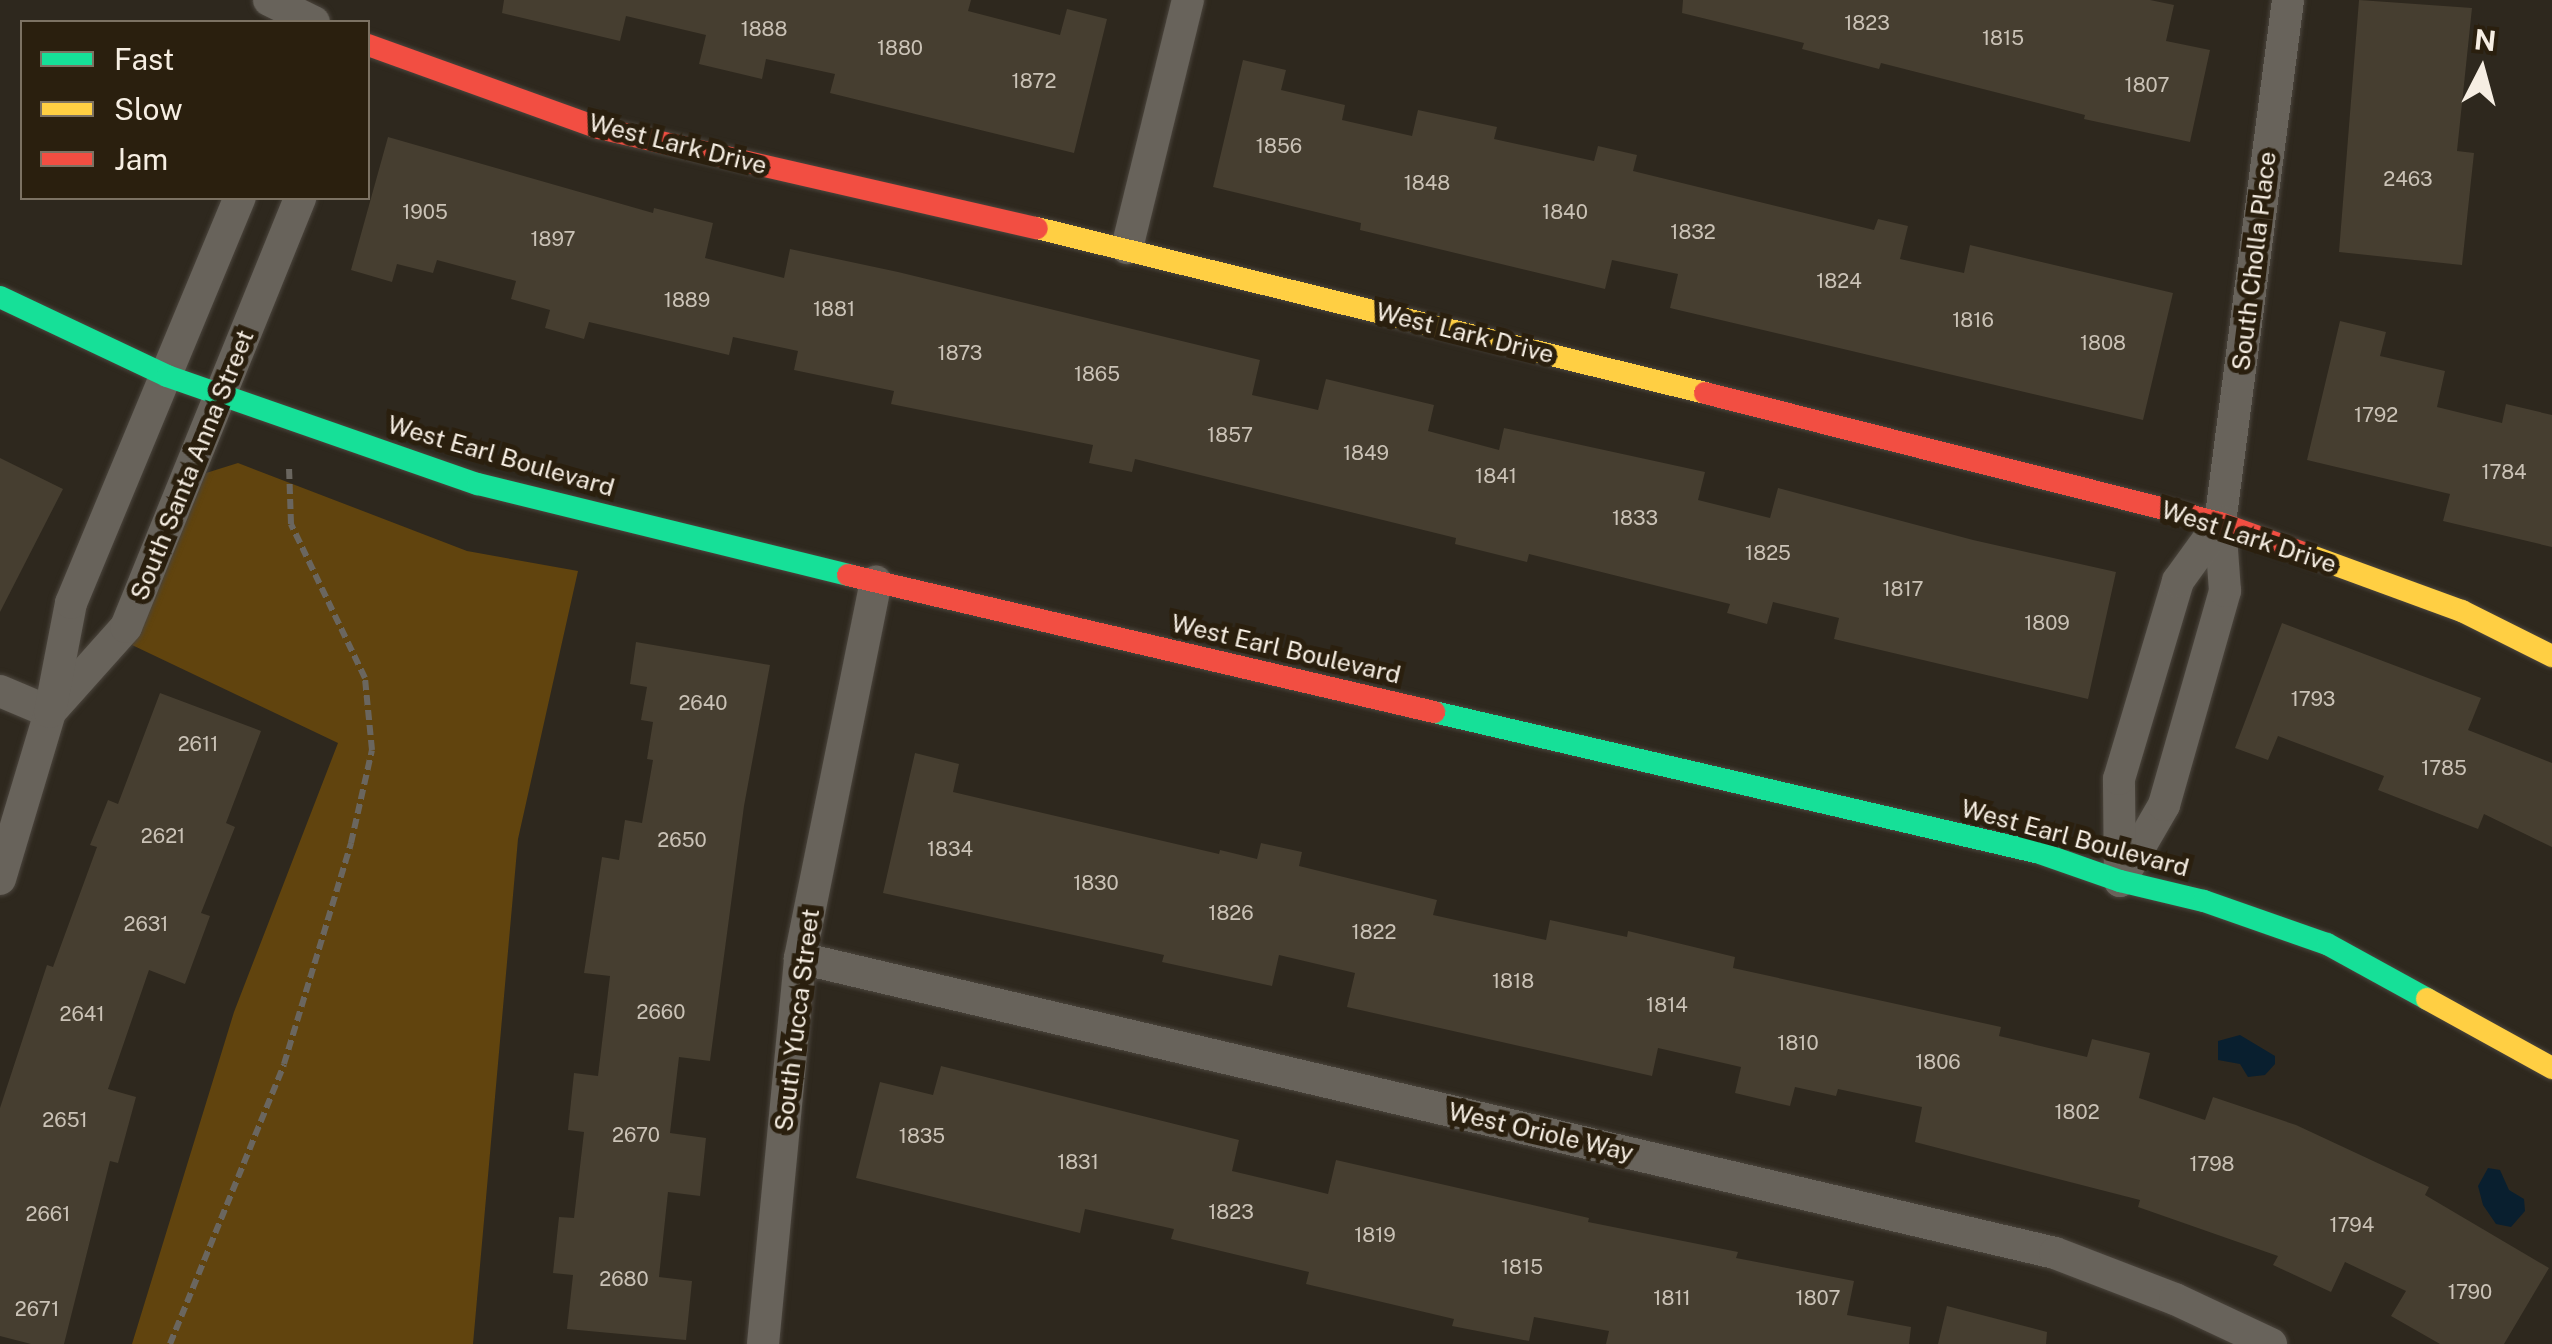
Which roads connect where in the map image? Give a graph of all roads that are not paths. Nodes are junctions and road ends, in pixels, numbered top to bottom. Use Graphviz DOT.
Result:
graph roads {
  1 [pos="269,0"];
  2 [pos="1188,0"];
  3 [pos="2288,0"];
  4 [pos="310,20"];
  5 [pos="370,46"];
  6 [pos="239,200"];
  7 [pos="299,200"];
  8 [pos="1127,248"];
  9 [pos="0,297"];
  10 [pos="167,376"];
  11 [pos="221,397"];
  12 [pos="2220,523"];
  13 [pos="876,582"];
  14 [pos="2552,656"];
  15 [pos="0,691"];
  16 [pos="50,712"];
  17 [pos="0,879"];
  18 [pos="2120,881"];
  19 [pos="800,958"];
  20 [pos="2552,1068"];
  21 [pos="762,1344"];
  22 [pos="2271,1344"];
  1 -- 4 [label="street"];
  2 -- 8 [label="street"];
  3 -- 12 [label="street, South Cholla Place"];
  5 -- 8 [label="street, West Lark Drive"];
  6 -- 10 [label="street, South Santa Anna Street"];
  7 -- 11 [label="street, South Santa Anna Street"];
  8 -- 12 [label="street, West Lark Drive"];
  9 -- 10 [label="street, West Earl Boulevard"];
  10 -- 11 [label="street, West Earl Boulevard"];
  10 -- 16 [label="street, South Santa Anna Street"];
  11 -- 13 [label="street, West Earl Boulevard"];
  11 -- 16 [label="street, South Santa Anna Street"];
  12 -- 14 [label="street, West Lark Drive"];
  12 -- 18 [label="street, South Cholla Place"];
  12 -- 18 [label="street, South Cholla Place"];
  13 -- 18 [label="street, West Earl Boulevard"];
  13 -- 19 [label="street, South Yucca Street"];
  15 -- 16 [label="street"];
  16 -- 17 [label="street, South Santa Anna Street"];
  18 -- 20 [label="street, West Earl Boulevard"];
  19 -- 21 [label="street, South Yucca Street"];
  19 -- 22 [label="street, West Oriole Way"];
}
